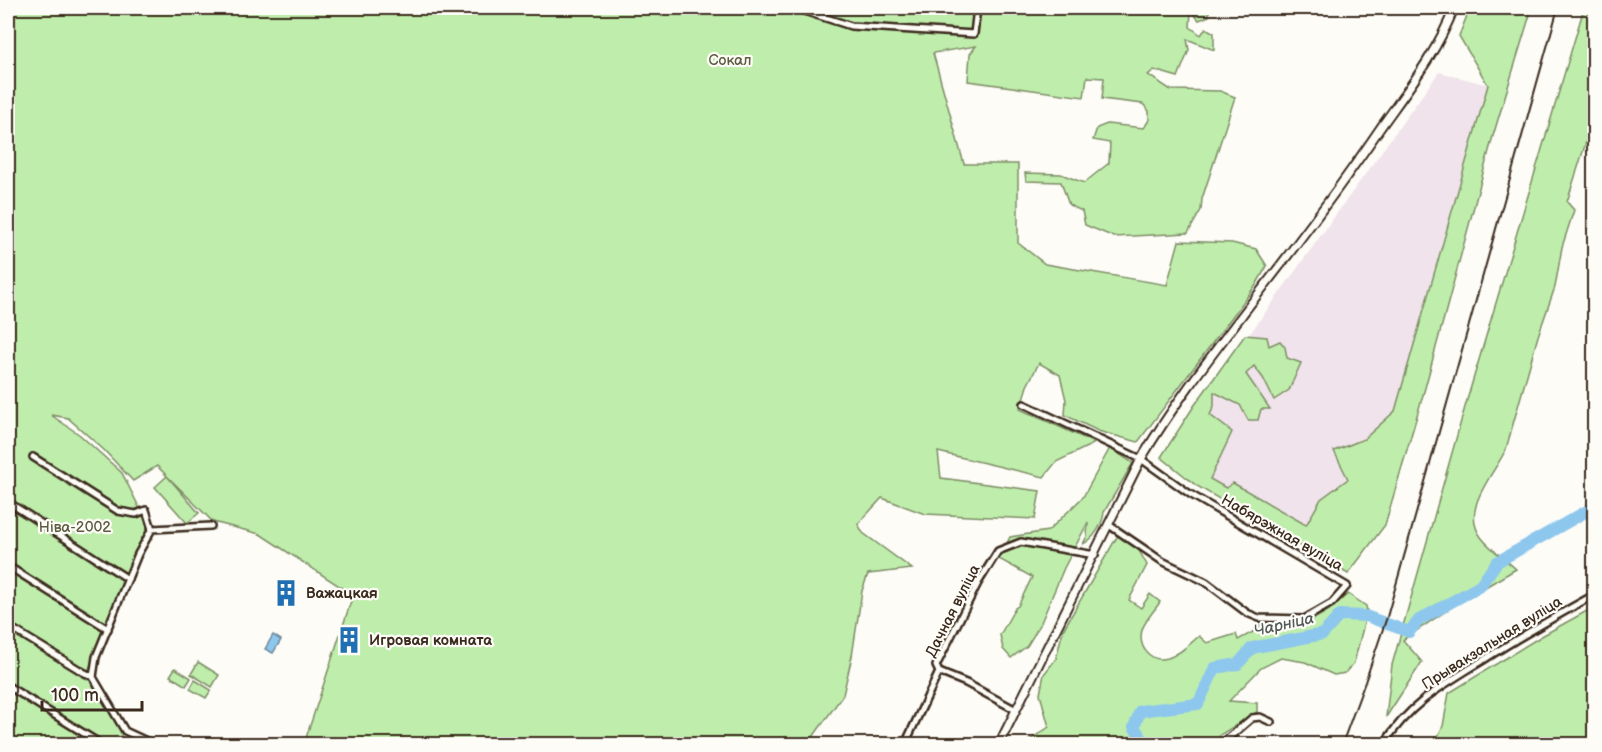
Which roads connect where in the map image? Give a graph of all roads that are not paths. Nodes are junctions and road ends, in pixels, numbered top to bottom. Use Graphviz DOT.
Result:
graph roads {
  1 [pos="977,8"];
  2 [pos="1454,8"];
  3 [pos="801,10"];
  4 [pos="1024,404"];
  5 [pos="33,457"];
  6 [pos="1141,459"];
  7 [pos="8,502"];
  8 [pos="1109,525"];
  9 [pos="211,526"];
  10 [pos="152,529"];
  11 [pos="1095,555"];
  12 [pos="8,566"];
  13 [pos="128,579"];
  14 [pos="1594,595"];
  15 [pos="8,626"];
  16 [pos="108,629"];
  17 [pos="939,672"];
  18 [pos="93,676"];
  19 [pos="8,686"];
  20 [pos="1016,710"];
  21 [pos="1271,722"];
  22 [pos="146,741"];
  23 [pos="101,744"];
  24 [pos="139,744"];
  25 [pos="153,744"];
  26 [pos="905,744"];
  27 [pos="999,744"];
  28 [pos="1223,744"];
  29 [pos="1384,744"];
  1 -- 3 [label="street"];
  2 -- 6 [label="street"];
  4 -- 6 [label="street, Набярэжная вуліца"];
  5 -- 10 [label="street"];
  6 -- 8 [label="street"];
  6 -- 8 [label="street, Набярэжная вуліца"];
  7 -- 13 [label="street"];
  8 -- 11 [label="street"];
  9 -- 10 [label="street"];
  10 -- 13 [label="street"];
  11 -- 17 [label="street, Дачная вуліца"];
  11 -- 20 [label="street"];
  12 -- 16 [label="street"];
  13 -- 16 [label="street"];
  14 -- 29 [label="street, Прывакзальная вуліца"];
  15 -- 18 [label="street"];
  16 -- 18 [label="street"];
  17 -- 20 [label="street"];
  17 -- 26 [label="street, Дачная вуліца"];
  18 -- 22 [label="street"];
  19 -- 23 [label="street"];
  20 -- 27 [label="street"];
  21 -- 28 [label="street"];
  22 -- 24 [label="street"];
  22 -- 25 [label="street"];
}
